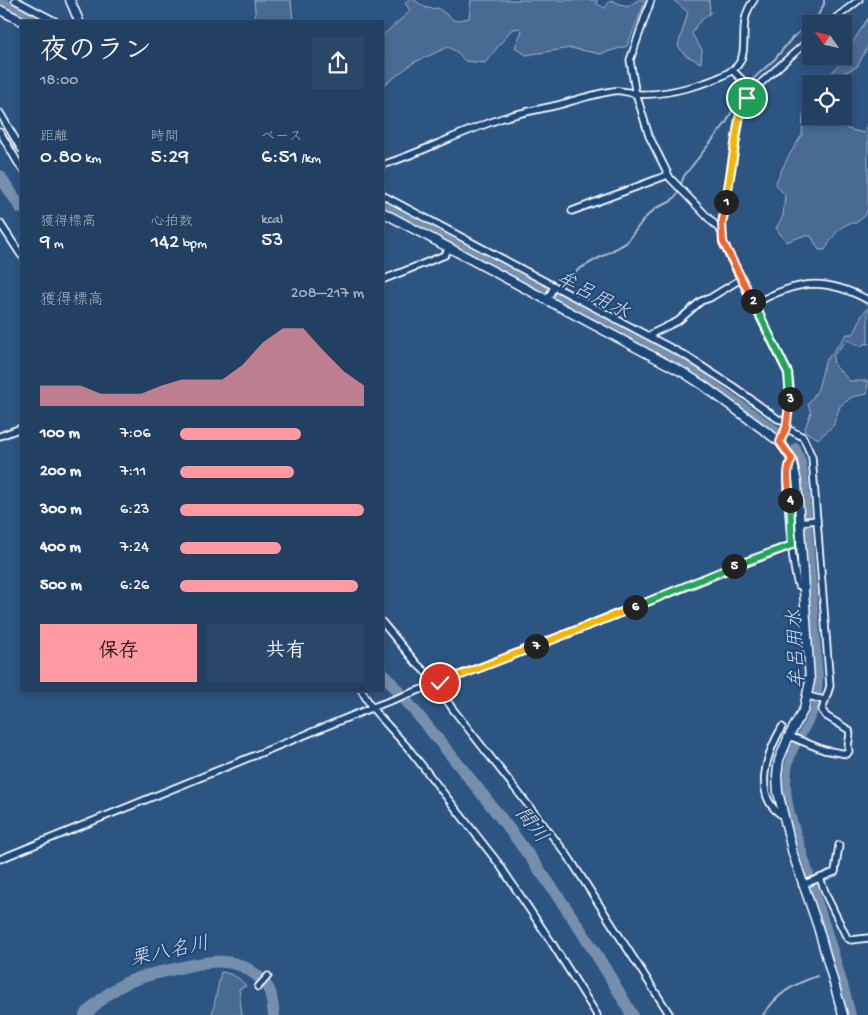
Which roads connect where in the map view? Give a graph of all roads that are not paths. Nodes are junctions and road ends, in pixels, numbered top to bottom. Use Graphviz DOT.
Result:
graph roads {
  1 [pos="15,0"];
  2 [pos="70,0"];
  3 [pos="651,0"];
  4 [pos="754,0"];
  5 [pos="859,0"];
  6 [pos="0,10"];
  7 [pos="840,15"];
  8 [pos="20,20"];
  9 [pos="54,20"];
  10 [pos="79,20"];
  11 [pos="802,45"];
  12 [pos="732,70"];
  13 [pos="748,87"];
  14 [pos="637,94"];
  15 [pos="0,113"];
  16 [pos="0,132"];
  17 [pos="20,147"];
  18 [pos="384,165"];
  19 [pos="20,166"];
  20 [pos="668,174"];
  21 [pos="384,196"];
  22 [pos="572,212"];
  23 [pos="384,213"];
  24 [pos="0,223"];
  25 [pos="721,231"];
  26 [pos="449,248"];
  27 [pos="20,253"];
  28 [pos="384,279"];
  29 [pos="741,279"];
  30 [pos="557,289"];
  31 [pos="547,299"];
  32 [pos="868,300"];
  33 [pos="754,304"];
  34 [pos="651,337"];
  35 [pos="786,425"];
  36 [pos="20,428"];
  37 [pos="0,436"];
  38 [pos="780,442"];
  39 [pos="792,459"];
  40 [pos="816,520"];
  41 [pos="802,522"];
  42 [pos="792,545"];
  43 [pos="805,588"];
  44 [pos="384,624"];
  45 [pos="435,685"];
  46 [pos="363,692"];
  47 [pos="810,697"];
  48 [pos="822,700"];
  49 [pos="374,707"];
  50 [pos="782,727"];
  51 [pos="791,736"];
  52 [pos="783,816"];
  53 [pos="839,845"];
  54 [pos="0,859"];
  55 [pos="818,878"];
  56 [pos="806,883"];
  57 [pos="868,938"];
  58 [pos="268,976"];
  59 [pos="259,986"];
  60 [pos="597,1015"];
  61 [pos="670,1015"];
  62 [pos="843,1015"];
  1 -- 9 [label="street"];
  2 -- 10 [label="street"];
  3 -- 14 [label="street"];
  4 -- 12 [label="street"];
  5 -- 7 [label="street"];
  6 -- 8 [label="street"];
  11 -- 13 [label="street"];
  12 -- 13 [label="street"];
  12 -- 14 [label="street"];
  13 -- 25 [label="street"];
  14 -- 18 [label="street"];
  14 -- 20 [label="street"];
  15 -- 17 [label="street"];
  16 -- 19 [label="street"];
  20 -- 22 [label="street"];
  20 -- 25 [label="street"];
  21 -- 30 [label="street"];
  23 -- 26 [label="street"];
  24 -- 27 [label="street"];
  25 -- 29 [label="street"];
  26 -- 28 [label="street"];
  26 -- 31 [label="street"];
  29 -- 33 [label="street"];
  29 -- 34 [label="street"];
  30 -- 31 [label="street"];
  30 -- 34 [label="street"];
  31 -- 38 [label="street"];
  32 -- 33 [label="street"];
  33 -- 35 [label="street"];
  34 -- 35 [label="street"];
  35 -- 38 [label="street"];
  35 -- 40 [label="street"];
  36 -- 37 [label="street"];
  38 -- 39 [label="street"];
  39 -- 41 [label="street"];
  39 -- 42 [label="street"];
  40 -- 41 [label="street"];
  40 -- 48 [label="street"];
  41 -- 43 [label="street"];
  42 -- 43 [label="street"];
  42 -- 45 [label="street"];
  43 -- 47 [label="street"];
  44 -- 45 [label="street"];
  45 -- 49 [label="street"];
  45 -- 61 [label="street"];
  46 -- 49 [label="street"];
  47 -- 48 [label="street"];
  47 -- 51 [label="street"];
  48 -- 51 [label="street"];
  49 -- 54 [label="street"];
  49 -- 60 [label="street"];
  50 -- 52 [label="street"];
  51 -- 52 [label="street"];
  52 -- 56 [label="street"];
  53 -- 55 [label="street"];
  55 -- 56 [label="street"];
  55 -- 57 [label="street"];
  56 -- 62 [label="street"];
  58 -- 59 [label="street"];
}
